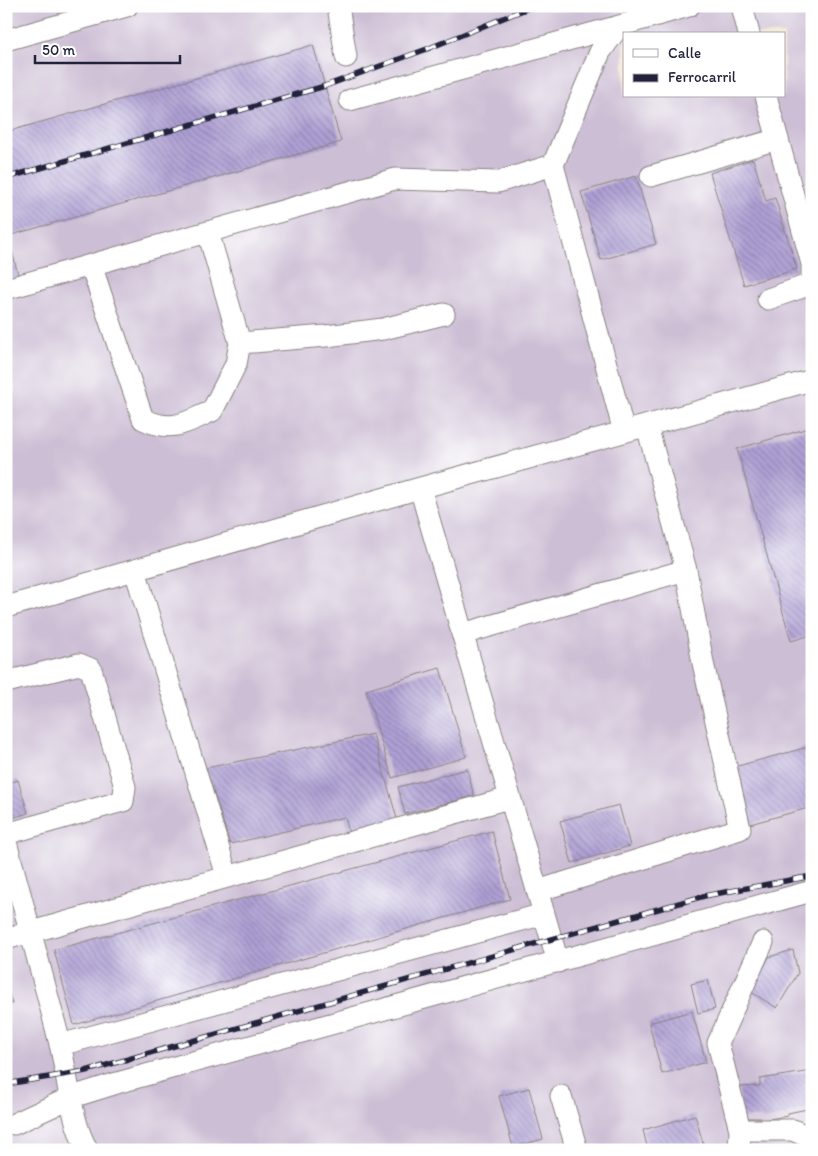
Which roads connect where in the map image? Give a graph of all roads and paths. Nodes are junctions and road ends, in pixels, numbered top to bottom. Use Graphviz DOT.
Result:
graph roads {
  1 [pos="127,6"];
  2 [pos="338,6"];
  3 [pos="742,6"];
  4 [pos="679,7"];
  5 [pos="620,26"];
  6 [pos="749,32"];
  7 [pos="6,40"];
  8 [pos="346,57"];
  9 [pos="767,98"];
  10 [pos="350,100"];
  11 [pos="778,139"];
  12 [pos="553,165"];
  13 [pos="651,176"];
  14 [pos="208,232"];
  15 [pos="91,265"];
  16 [pos="811,284"];
  17 [pos="812,288"];
  18 [pos="6,289"];
  19 [pos="768,299"];
  20 [pos="444,314"];
  21 [pos="240,342"];
  22 [pos="812,380"];
  23 [pos="647,426"];
  24 [pos="624,432"];
  25 [pos="420,488"];
  26 [pos="135,570"];
  27 [pos="686,570"];
  28 [pos="6,607"];
  29 [pos="462,634"];
  30 [pos="6,682"];
  31 [pos="510,798"];
  32 [pos="6,834"];
  33 [pos="6,842"];
  34 [pos="227,876"];
  35 [pos="537,891"];
  36 [pos="812,891"];
  37 [pos="544,914"];
  38 [pos="30,932"];
  39 [pos="6,939"];
  40 [pos="763,942"];
  41 [pos="558,962"];
  42 [pos="60,1045"];
  43 [pos="560,1096"];
  44 [pos="72,1097"];
  45 [pos="14,1124"];
  46 [pos="812,1139"];
  47 [pos="740,1140"];
  48 [pos="88,1150"];
  49 [pos="577,1150"];
  1 -- 7 [label="lane"];
  2 -- 8 [label="lane"];
  3 -- 6 [label="lane"];
  4 -- 5 [label="lane"];
  5 -- 10 [label="lane"];
  5 -- 12 [label="lane"];
  9 -- 11 [label="lane"];
  11 -- 13 [label="lane"];
  11 -- 16 [label="lane"];
  12 -- 14 [label="lane"];
  12 -- 24 [label="lane"];
  14 -- 15 [label="lane"];
  14 -- 21 [label="lane"];
  15 -- 18 [label="lane"];
  15 -- 21 [label="lane"];
  16 -- 17 [label="lane"];
  16 -- 19 [label="lane"];
  20 -- 21 [label="lane"];
  22 -- 23 [label="lane"];
  23 -- 24 [label="lane"];
  23 -- 27 [label="lane"];
  24 -- 25 [label="lane"];
  25 -- 26 [label="lane"];
  25 -- 29 [label="lane"];
  26 -- 28 [label="lane"];
  26 -- 34 [label="lane"];
  27 -- 29 [label="lane"];
  27 -- 35 [label="lane"];
  29 -- 31 [label="lane"];
  30 -- 32 [label="lane"];
  31 -- 34 [label="lane"];
  31 -- 35 [label="lane"];
  33 -- 38 [label="lane"];
  34 -- 38 [label="lane"];
  35 -- 37 [label="lane"];
  36 -- 41 [label="lane"];
  37 -- 41 [label="lane"];
  37 -- 42 [label="lane"];
  38 -- 39 [label="lane"];
  38 -- 42 [label="lane"];
  40 -- 47 [label="lane"];
  41 -- 44 [label="lane"];
  42 -- 44 [label="lane"];
  43 -- 49 [label="lane"];
  44 -- 45 [label="lane"];
  44 -- 48 [label="lane"];
  46 -- 47 [label="lane"];
}
